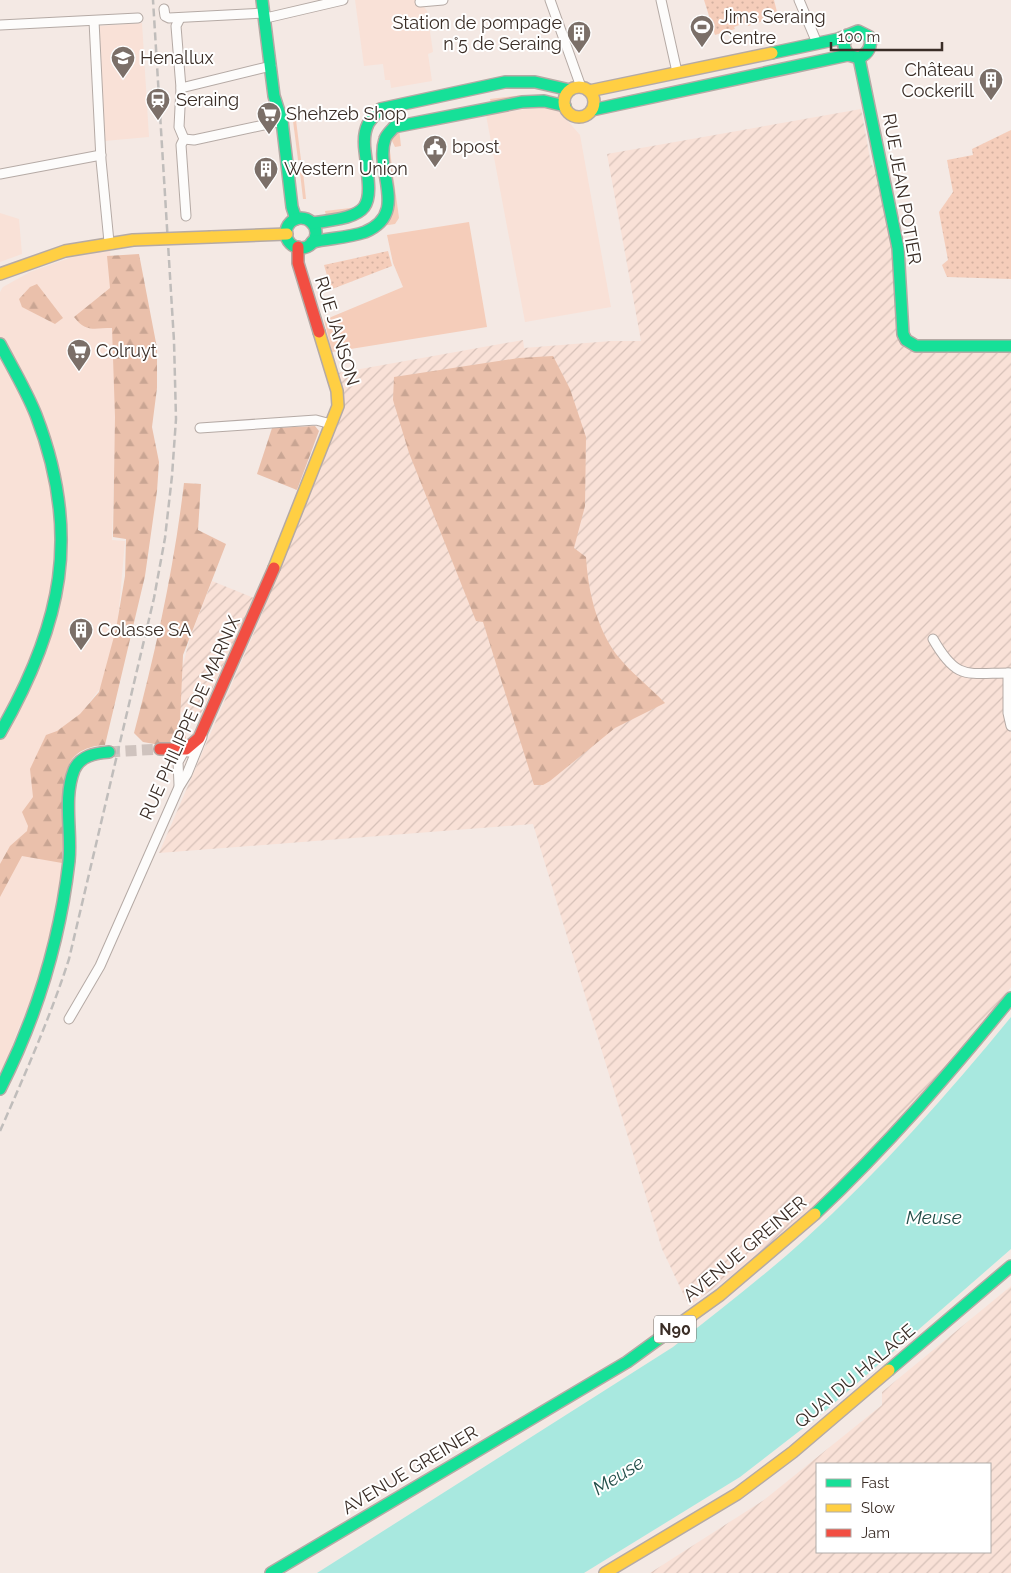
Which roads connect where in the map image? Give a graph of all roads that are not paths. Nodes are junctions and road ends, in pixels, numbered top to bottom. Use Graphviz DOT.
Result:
graph roads {
  1 [pos="262,0"];
  2 [pos="343,0"];
  3 [pos="443,0"];
  4 [pos="550,0"];
  5 [pos="661,0"];
  6 [pos="799,0"];
  7 [pos="420,2"];
  8 [pos="164,9"];
  9 [pos="265,15"];
  10 [pos="138,18"];
  11 [pos="180,18"];
  12 [pos="94,21"];
  13 [pos="0,25"];
  14 [pos="847,35"];
  15 [pos="818,43"];
  16 [pos="854,56"];
  17 [pos="271,66"];
  18 [pos="677,72"];
  19 [pos="181,88"];
  20 [pos="580,90"];
  21 [pos="565,106"];
  22 [pos="592,110"];
  23 [pos="282,121"];
  24 [pos="184,139"];
  25 [pos="101,155"];
  26 [pos="0,174"];
  27 [pos="186,216"];
  28 [pos="296,219"];
  29 [pos="312,223"];
  30 [pos="287,234"];
  31 [pos="109,242"];
  32 [pos="312,242"];
  33 [pos="298,247"];
  34 [pos="0,274"];
  35 [pos="0,344"];
  36 [pos="1011,346"];
  37 [pos="331,424"];
  38 [pos="200,428"];
  39 [pos="933,639"];
  40 [pos="1010,673"];
  41 [pos="1011,726"];
  42 [pos="203,731"];
  43 [pos="0,734"];
  44 [pos="163,749"];
  45 [pos="185,750"];
  46 [pos="109,752"];
  47 [pos="193,759"];
  48 [pos="178,765"];
  49 [pos="179,788"];
  50 [pos="1011,998"];
  51 [pos="69,1019"];
  52 [pos="1,1085"];
  53 [pos="1011,1266"];
  54 [pos="270,1573"];
  55 [pos="605,1573"];
  1 -- 9 [label="main road"];
  2 -- 9 [label="street"];
  3 -- 7 [label="street"];
  4 -- 20 [label="street"];
  5 -- 18 [label="street"];
  6 -- 15 [label="street"];
  8 -- 11 [label="street"];
  9 -- 11 [label="street"];
  9 -- 17 [label="main road"];
  10 -- 12 [label="street"];
  11 -- 19 [label="street"];
  12 -- 13 [label="street"];
  12 -- 25 [label="street"];
  14 -- 15 [label="main road"];
  14 -- 16 [label="main road"];
  14 -- 16 [label="main road"];
  15 -- 18 [label="main road"];
  16 -- 22 [label="main road"];
  16 -- 36 [label="main road, RUE JEAN POTIER"];
  17 -- 19 [label="street"];
  17 -- 23 [label="main road"];
  18 -- 20 [label="main road"];
  19 -- 24 [label="street"];
  20 -- 21 [label="main road"];
  20 -- 22 [label="main road"];
  20 -- 29 [label="main road"];
  21 -- 22 [label="main road"];
  21 -- 32 [label="main road"];
  23 -- 24 [label="street"];
  23 -- 28 [label="main road"];
  24 -- 27 [label="street"];
  25 -- 26 [label="street"];
  25 -- 31 [label="street"];
  28 -- 29 [label="main road"];
  28 -- 30 [label="main road"];
  29 -- 32 [label="main road"];
  30 -- 31 [label="main road, bridge"];
  30 -- 33 [label="main road"];
  31 -- 34 [label="main road"];
  32 -- 33 [label="main road"];
  33 -- 37 [label="main road, RUE JANSON"];
  35 -- 43 [label="main road"];
  37 -- 38 [label="street"];
  37 -- 42 [label="main road, RUE PHILIPPE DE MARNIX"];
  39 -- 40 [label="street"];
  40 -- 41 [label="street"];
  42 -- 45 [label="main road"];
  42 -- 47 [label="street, RUE PHILIPPE DE MARNIX"];
  44 -- 45 [label="main road"];
  44 -- 48 [label="street"];
  45 -- 47 [label="street"];
  45 -- 48 [label="street"];
  46 -- 52 [label="main road"];
  47 -- 49 [label="street, RUE PHILIPPE DE MARNIX"];
  48 -- 49 [label="street"];
  49 -- 51 [label="street, RUE PHILIPPE DE MARNIX"];
  50 -- 54 [label="main road, AVENUE GREINER / N90"];
  53 -- 55 [label="main road, QUAI DU HALAGE"];
}
